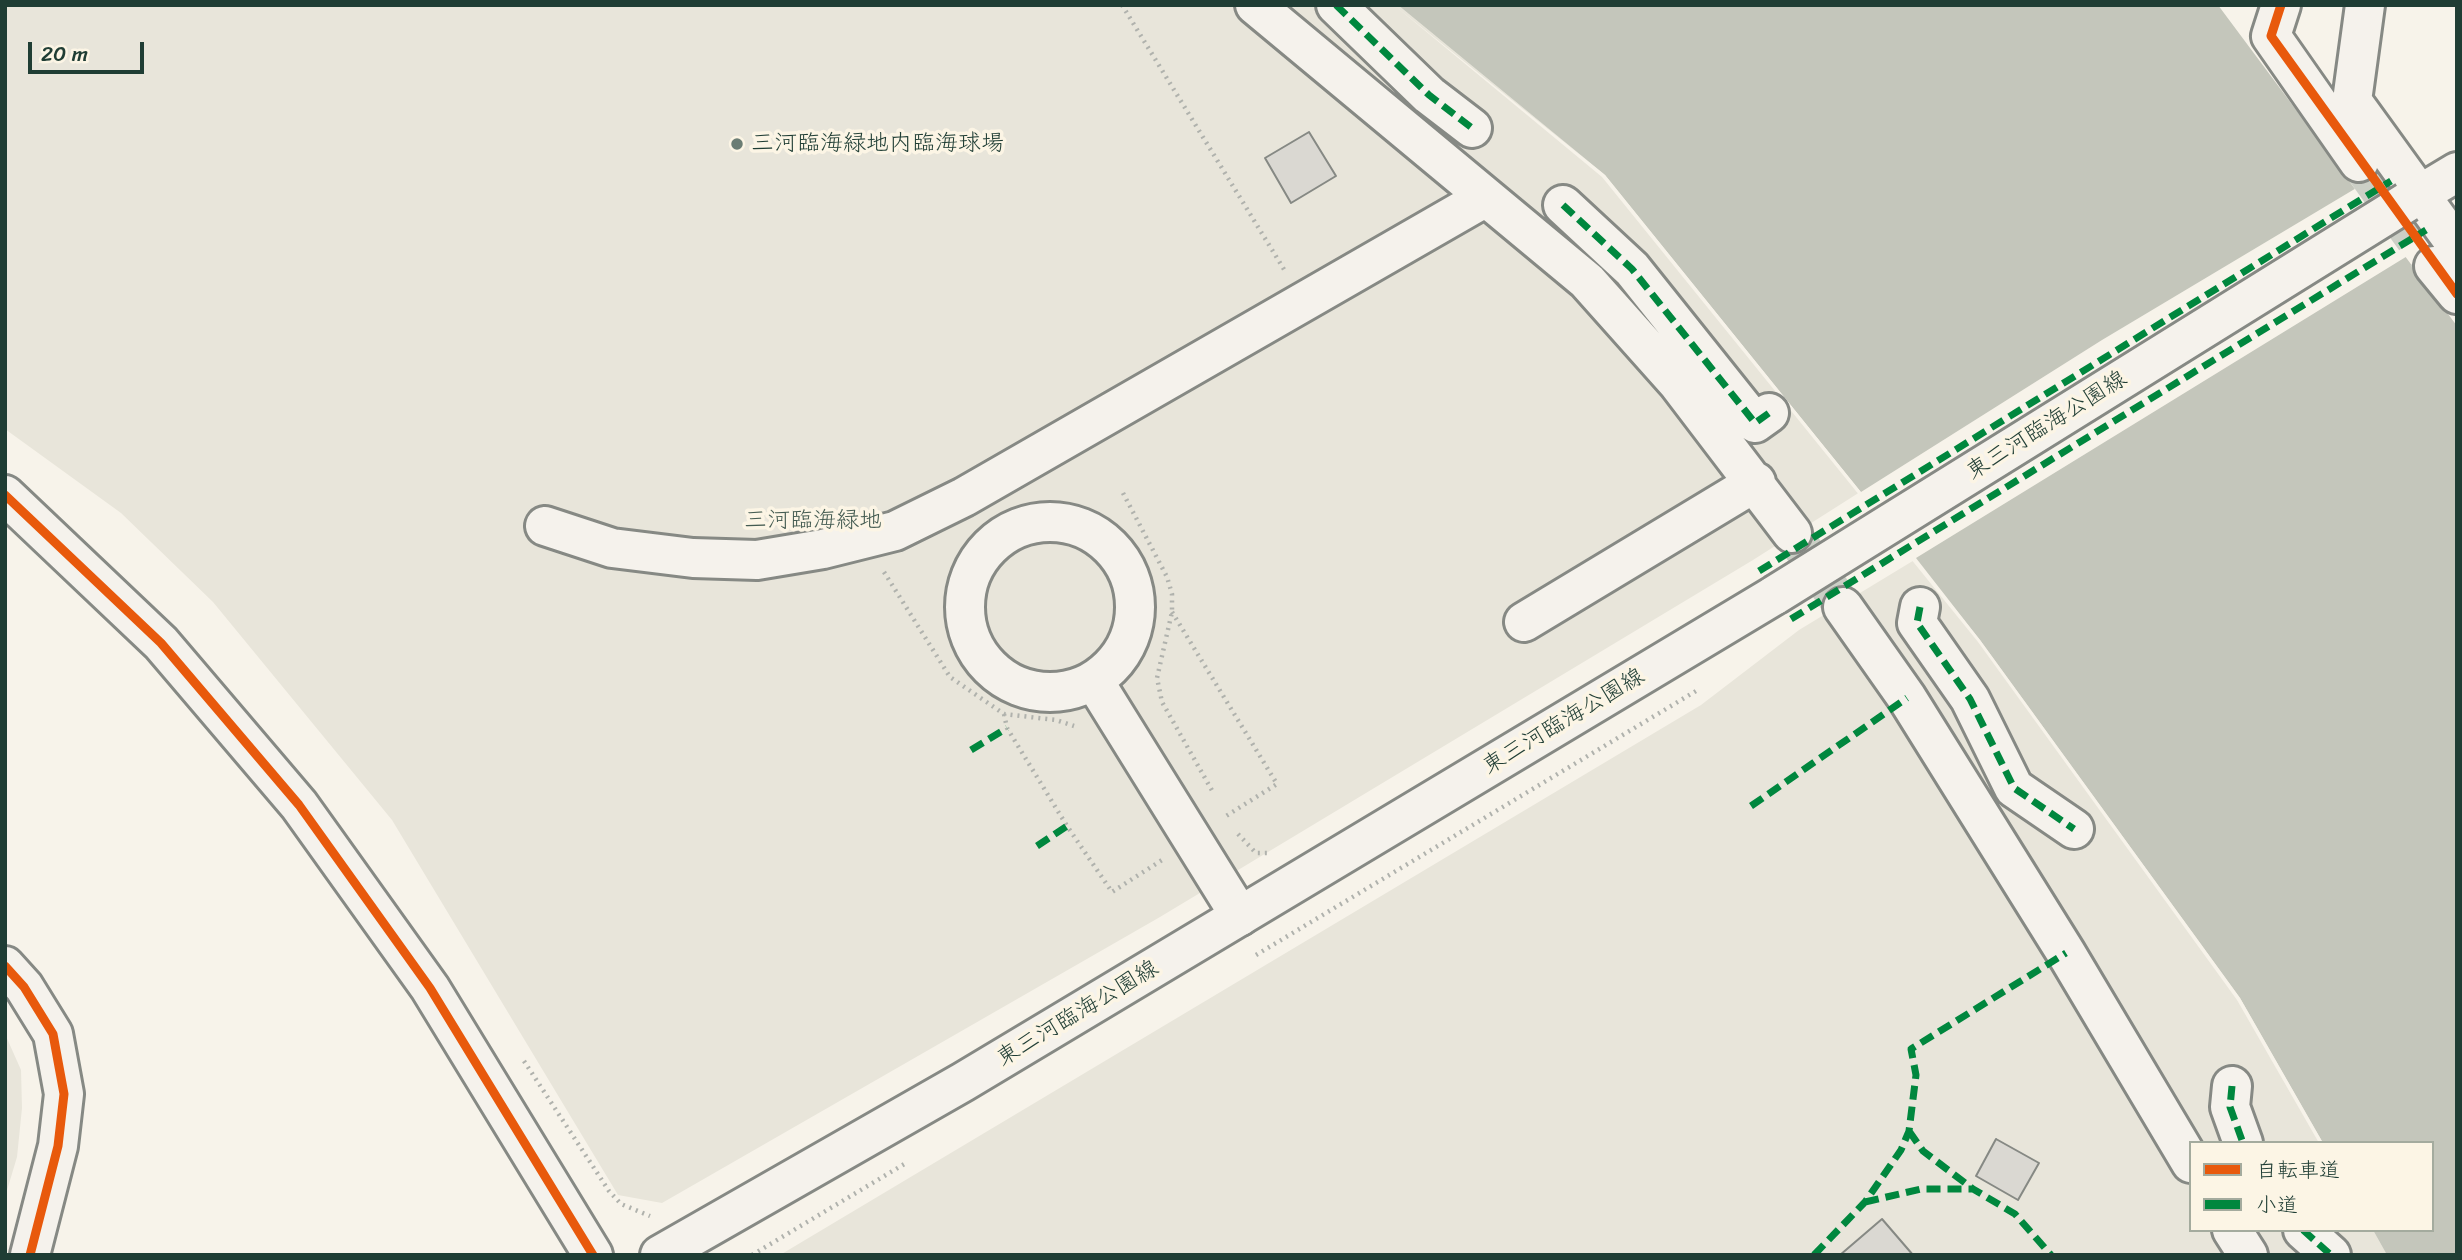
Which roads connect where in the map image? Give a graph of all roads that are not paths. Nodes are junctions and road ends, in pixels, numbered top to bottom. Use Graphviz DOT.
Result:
graph roads {
  1 [pos="1255,5"];
  2 [pos="1336,5"];
  3 [pos="2281,5"];
  4 [pos="2365,5"];
  5 [pos="1472,128"];
  6 [pos="2359,162"];
  7 [pos="2457,172"];
  8 [pos="1486,197"];
  9 [pos="2412,199"];
  10 [pos="1563,205"];
  11 [pos="2449,269"];
  12 [pos="1769,413"];
  13 [pos="1756,482"];
  14 [pos="5,495"];
  15 [pos="545,526"];
  16 [pos="1792,533"];
  17 [pos="1843,607"];
  18 [pos="1920,607"];
  19 [pos="1524,622"];
  20 [pos="1094,681"];
  21 [pos="2074,829"];
  22 [pos="1240,916"];
  23 [pos="5,966"];
  24 [pos="2232,1086"];
  25 [pos="2242,1141"];
  26 [pos="2189,1160"];
  27 [pos="2233,1232"];
  28 [pos="2305,1232"];
  29 [pos="30,1255"];
  30 [pos="593,1255"];
  31 [pos="660,1255"];
  32 [pos="2248,1255"];
  33 [pos="2331,1255"];
  1 -- 8 [label="street"];
  2 -- 5 [label="street"];
  3 -- 6 [label="street"];
  4 -- 9 [label="street"];
  7 -- 9 [label="street, 東三河臨海公園線"];
  8 -- 13 [label="street"];
  8 -- 15 [label="street"];
  9 -- 11 [label="street"];
  9 -- 22 [label="street, 東三河臨海公園線, bridge"];
  10 -- 12 [label="street"];
  13 -- 16 [label="street"];
  13 -- 19 [label="street"];
  14 -- 30 [label="street"];
  17 -- 26 [label="street"];
  18 -- 21 [label="street"];
  20 -- 20 [label="street"];
  20 -- 22 [label="street"];
  22 -- 31 [label="street, 東三河臨海公園線"];
  23 -- 29 [label="street"];
  24 -- 25 [label="street"];
  27 -- 32 [label="street"];
  28 -- 33 [label="street"];
}
